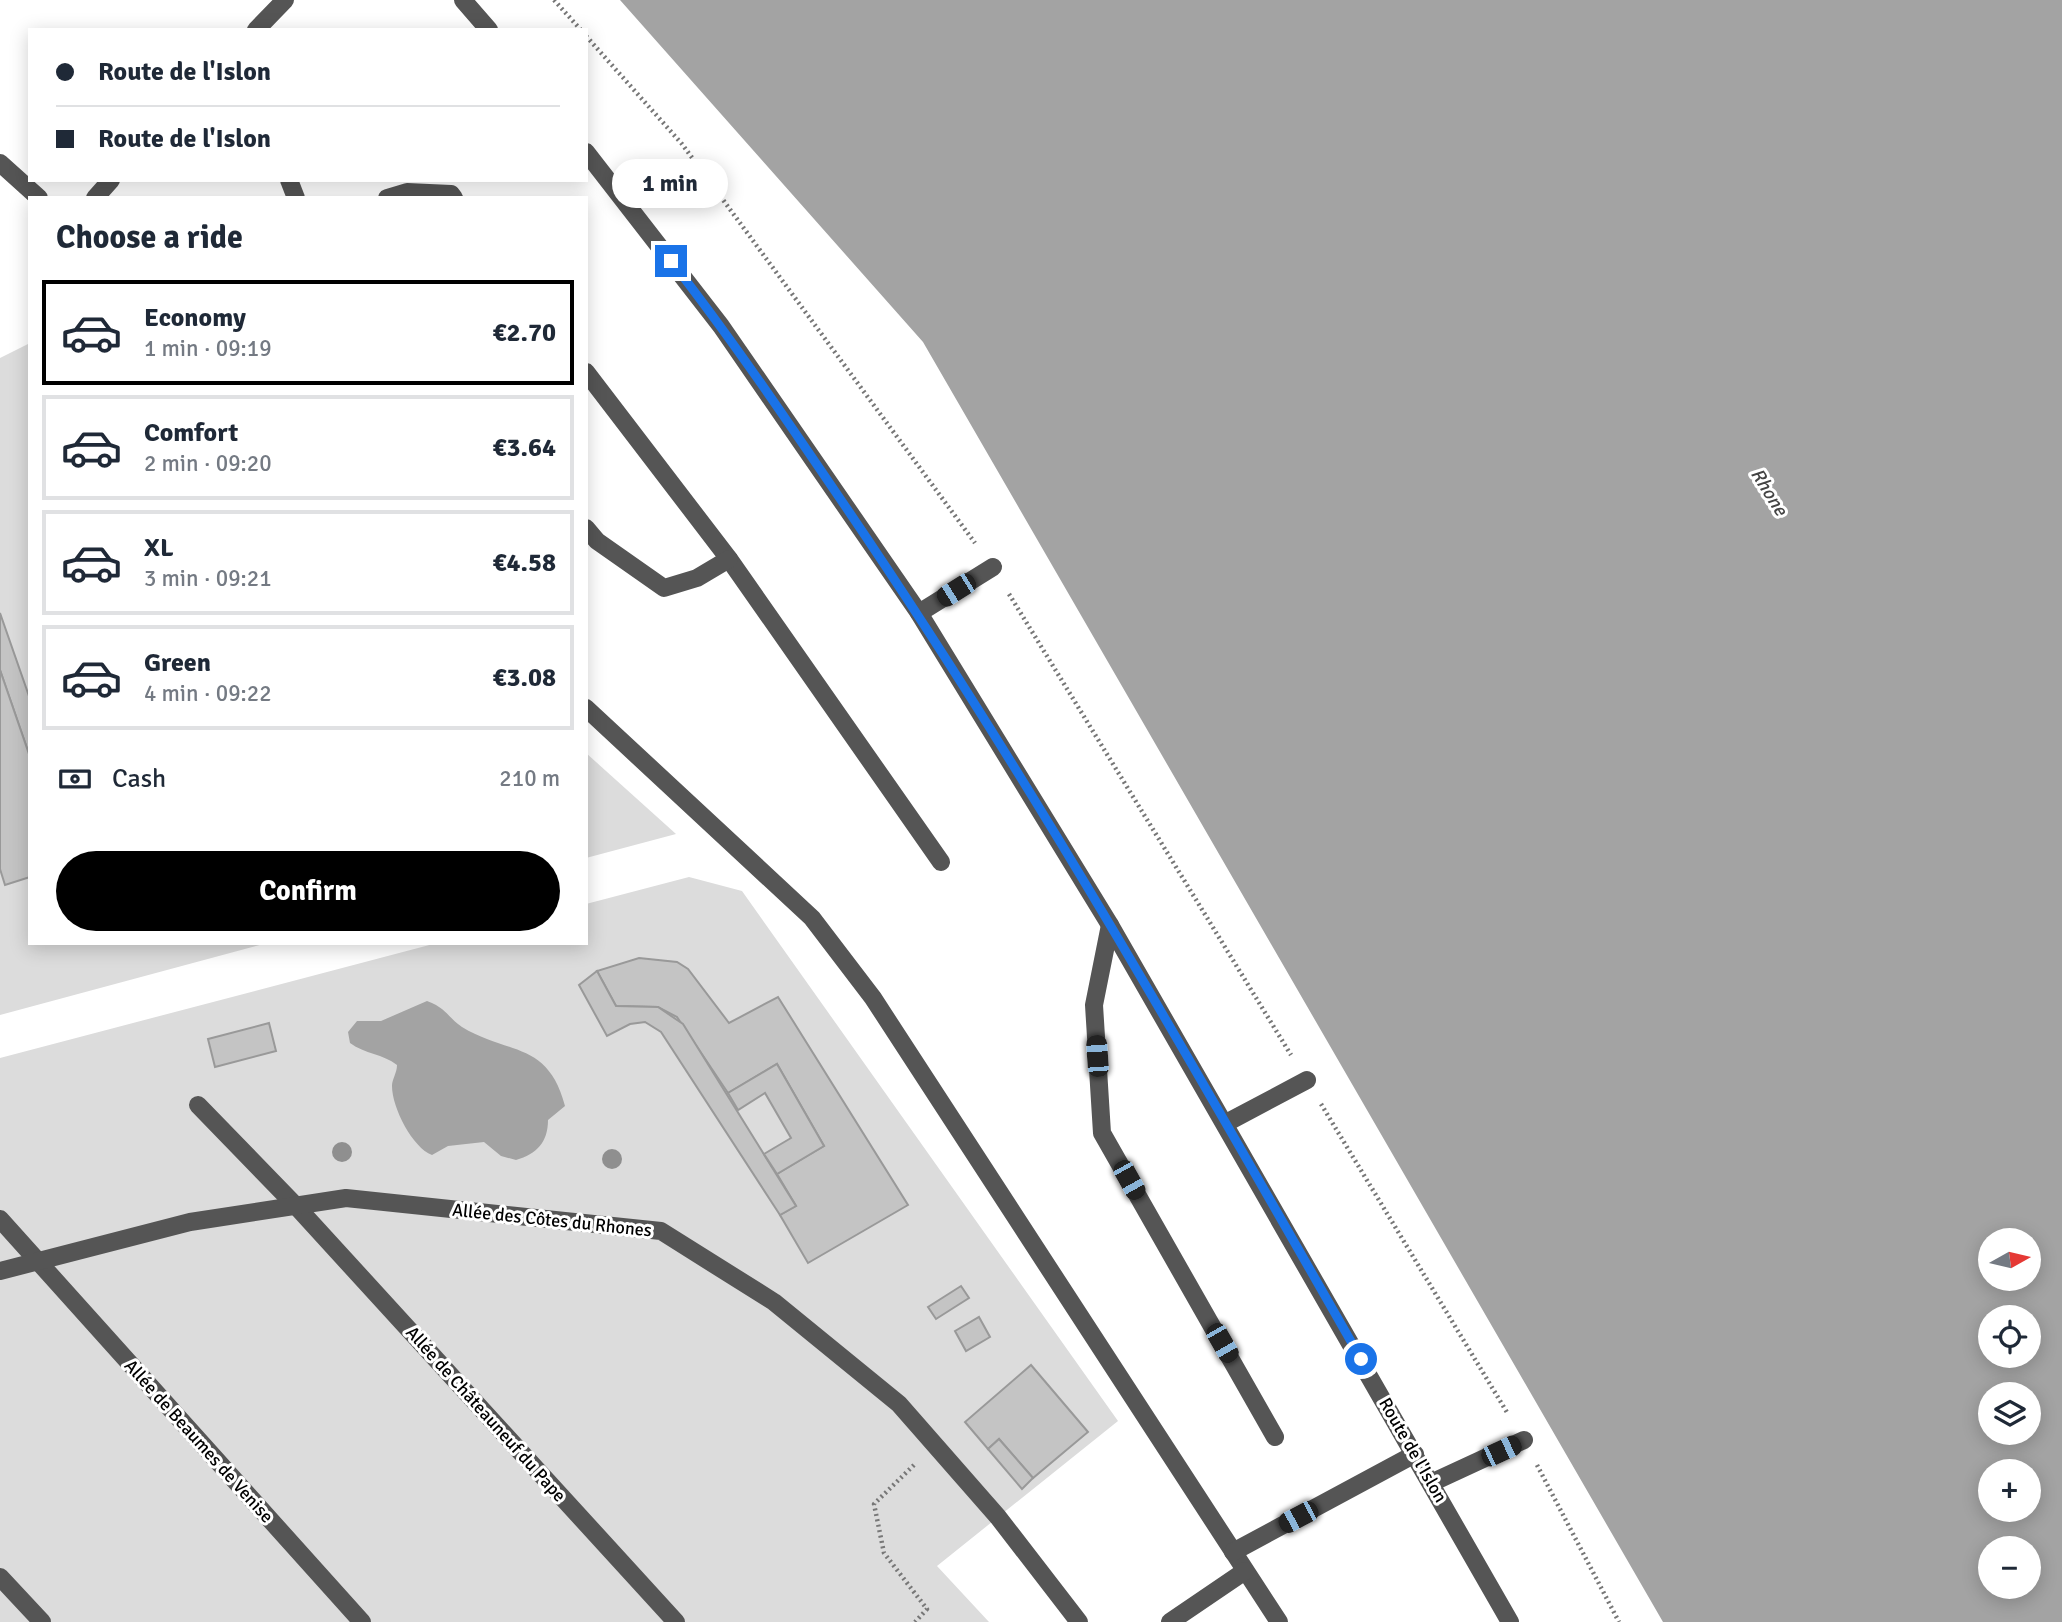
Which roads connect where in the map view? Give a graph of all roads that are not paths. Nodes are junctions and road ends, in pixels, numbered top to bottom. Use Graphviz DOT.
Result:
graph roads {
  1 [pos="285,0"];
  2 [pos="463,0"];
  3 [pos="258,28"];
  4 [pos="487,28"];
  5 [pos="588,155"];
  6 [pos="0,163"];
  7 [pos="109,182"];
  8 [pos="37,196"];
  9 [pos="97,196"];
  10 [pos="394,196"];
  11 [pos="452,196"];
  12 [pos="588,375"];
  13 [pos="588,530"];
  14 [pos="729,559"];
  15 [pos="993,567"];
  16 [pos="919,613"];
  17 [pos="588,711"];
  18 [pos="941,862"];
  19 [pos="1110,925"];
  20 [pos="1307,1080"];
  21 [pos="198,1105"];
  22 [pos="1226,1123"];
  23 [pos="296,1206"];
  24 [pos="0,1219"];
  25 [pos="36,1261"];
  26 [pos="0,1271"];
  27 [pos="1275,1437"];
  28 [pos="1524,1440"];
  29 [pos="1415,1454"];
  30 [pos="1432,1483"];
  31 [pos="1233,1552"];
  32 [pos="1245,1571"];
  33 [pos="0,1577"];
  34 [pos="41,1622"];
  35 [pos="362,1622"];
  36 [pos="676,1622"];
  37 [pos="1079,1622"];
  38 [pos="1170,1622"];
  39 [pos="1279,1622"];
  40 [pos="1510,1622"];
  1 -- 3 [label="street"];
  2 -- 4 [label="street"];
  5 -- 16 [label="street, Route de l'Islon"];
  6 -- 8 [label="street"];
  7 -- 9 [label="street"];
  10 -- 11 [label="street"];
  12 -- 14 [label="street"];
  13 -- 14 [label="street"];
  14 -- 18 [label="street"];
  15 -- 16 [label="street"];
  16 -- 19 [label="street, Route de l'Islon"];
  17 -- 31 [label="street"];
  19 -- 22 [label="street, Route de l'Islon"];
  19 -- 27 [label="street"];
  20 -- 22 [label="street"];
  21 -- 23 [label="street, Allée de Châteauneuf du Pape"];
  22 -- 29 [label="street, Route de l'Islon"];
  23 -- 25 [label="street, Allée des Côtes du Rhones"];
  23 -- 36 [label="street, Allée de Châteauneuf du Pape"];
  23 -- 37 [label="street, Allée des Côtes du Rhones"];
  24 -- 25 [label="street, Allée de Beaumes de Venise"];
  25 -- 26 [label="street, Allée des Côtes du Rhones"];
  25 -- 35 [label="street, Allée de Beaumes de Venise"];
  28 -- 30 [label="street"];
  29 -- 30 [label="street, Route de l'Islon"];
  29 -- 31 [label="street"];
  30 -- 40 [label="street, Route de l'Islon"];
  31 -- 32 [label="street"];
  32 -- 38 [label="street"];
  32 -- 39 [label="street"];
  33 -- 34 [label="street"];
}
